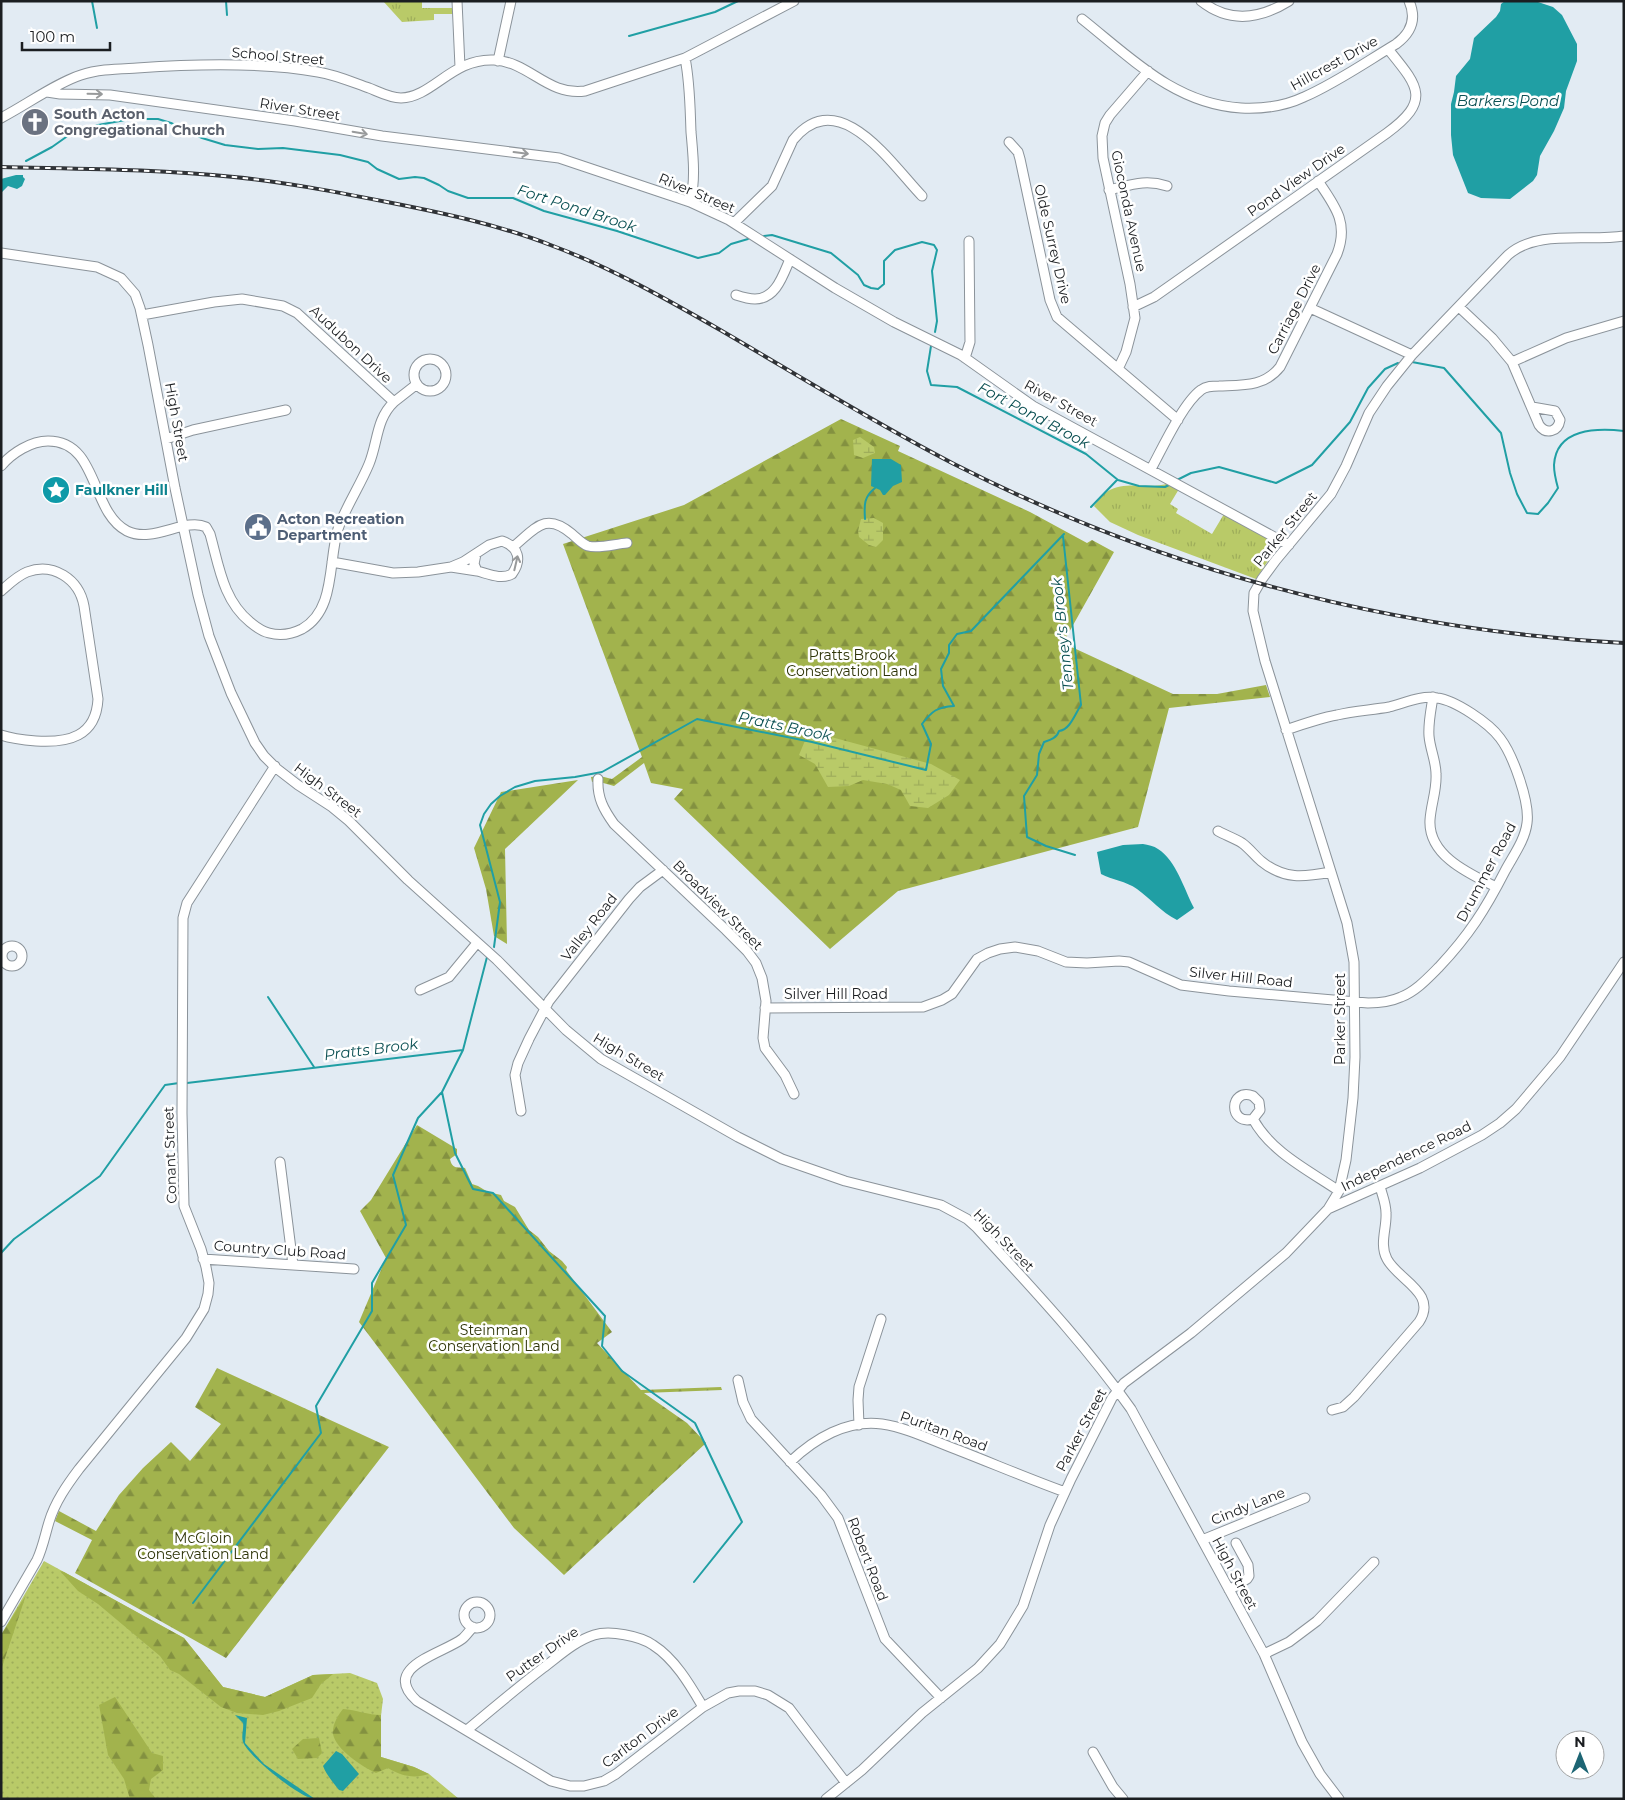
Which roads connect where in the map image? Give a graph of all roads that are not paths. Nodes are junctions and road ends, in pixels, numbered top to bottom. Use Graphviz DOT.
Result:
graph roads {
  1 [pos="457,1"];
  2 [pos="511,1"];
  3 [pos="794,1"];
  4 [pos="1200,1"];
  5 [pos="1289,1"];
  6 [pos="1409,1"];
  7 [pos="1082,19"];
  8 [pos="1388,49"];
  9 [pos="685,58"];
  10 [pos="498,61"];
  11 [pos="460,67"];
  12 [pos="1148,71"];
  13 [pos="47,92"];
  14 [pos="1,118"];
  15 [pos="1009,142"];
  16 [pos="1318,182"];
  17 [pos="1167,186"];
  18 [pos="1109,190"];
  19 [pos="922,196"];
  20 [pos="690,202"];
  21 [pos="734,223"];
  22 [pos="1624,236"];
  23 [pos="969,241"];
  24 [pos="1,253"];
  25 [pos="790,259"];
  26 [pos="736,295"];
  27 [pos="1133,307"];
  28 [pos="1459,307"];
  29 [pos="1310,308"];
  30 [pos="142,315"];
  31 [pos="1624,321"];
  32 [pos="1412,355"];
  33 [pos="965,358"];
  34 [pos="1512,362"];
  35 [pos="1118,369"];
  36 [pos="417,384"];
  37 [pos="394,402"];
  38 [pos="1532,407"];
  39 [pos="286,410"];
  40 [pos="1178,420"];
  41 [pos="166,440"];
  42 [pos="1,466"];
  43 [pos="1151,469"];
  44 [pos="184,527"];
  45 [pos="627,543"];
  46 [pos="1289,545"];
  47 [pos="513,547"];
  48 [pos="476,554"];
  49 [pos="332,562"];
  50 [pos="450,567"];
  51 [pos="477,571"];
  52 [pos="1,591"];
  53 [pos="1433,697"];
  54 [pos="1286,730"];
  55 [pos="1,735"];
  56 [pos="275,766"];
  57 [pos="598,779"];
  58 [pos="1218,830"];
  59 [pos="663,870"];
  60 [pos="1331,872"];
  61 [pos="1496,887"];
  62 [pos="477,944"];
  63 [pos="1624,962"];
  64 [pos="420,990"];
  65 [pos="1355,1001"];
  66 [pos="766,1008"];
  67 [pos="545,1009"];
  68 [pos="794,1094"];
  69 [pos="521,1111"];
  70 [pos="1253,1118"];
  71 [pos="280,1162"];
  72 [pos="1380,1186"];
  73 [pos="1339,1191"];
  74 [pos="1328,1209"];
  75 [pos="204,1259"];
  76 [pos="292,1265"];
  77 [pos="354,1269"];
  78 [pos="881,1319"];
  79 [pos="738,1380"];
  80 [pos="1118,1390"];
  81 [pos="1332,1410"];
  82 [pos="859,1425"];
  83 [pos="790,1462"];
  84 [pos="1065,1492"];
  85 [pos="1305,1498"];
  86 [pos="1202,1540"];
  87 [pos="1236,1543"];
  88 [pos="1374,1562"];
  89 [pos="1229,1590"];
  90 [pos="1,1622"];
  91 [pos="473,1628"];
  92 [pos="1264,1654"];
  93 [pos="941,1698"];
  94 [pos="703,1707"];
  95 [pos="467,1730"];
  96 [pos="1093,1752"];
  97 [pos="846,1783"];
  98 [pos="826,1799"];
  99 [pos="1123,1799"];
  100 [pos="1339,1799"];
  1 -- 11 [label="street"];
  2 -- 10 [label="street"];
  3 -- 9 [label="street, School Street"];
  4 -- 5 [label="street"];
  6 -- 8 [label="street, Hillcrest Drive"];
  7 -- 12 [label="street, Hillcrest Drive"];
  8 -- 12 [label="street, Hillcrest Drive"];
  8 -- 16 [label="street, Pond View Drive"];
  9 -- 10 [label="street, School Street"];
  9 -- 20 [label="street"];
  10 -- 11 [label="street, School Street"];
  11 -- 13 [label="street, School Street"];
  12 -- 18 [label="street, Gioconda Avenue"];
  13 -- 14 [label="street, School Street"];
  13 -- 20 [label="street, River Street, one-way"];
  15 -- 35 [label="street, Olde Surrey Drive"];
  16 -- 27 [label="street, Pond View Drive"];
  16 -- 29 [label="street, Carriage Drive"];
  17 -- 18 [label="street"];
  18 -- 27 [label="street, Gioconda Avenue"];
  19 -- 21 [label="street"];
  20 -- 21 [label="street, River Street"];
  21 -- 25 [label="street, River Street"];
  22 -- 28 [label="street, Parker Street"];
  23 -- 33 [label="street"];
  24 -- 30 [label="street, High Street"];
  25 -- 26 [label="street"];
  25 -- 33 [label="street, River Street"];
  27 -- 35 [label="street, Gioconda Avenue"];
  28 -- 32 [label="street, Parker Street"];
  28 -- 34 [label="street"];
  29 -- 32 [label="street"];
  29 -- 40 [label="street, Carriage Drive"];
  30 -- 37 [label="street, Audubon Drive"];
  30 -- 41 [label="street, High Street"];
  31 -- 34 [label="street"];
  32 -- 46 [label="street, Parker Street"];
  33 -- 43 [label="street, River Street"];
  34 -- 38 [label="street"];
  35 -- 40 [label="street, Olde Surrey Drive"];
  36 -- 37 [label="street, Audubon Drive"];
  37 -- 49 [label="street, Audubon Drive"];
  39 -- 41 [label="street"];
  40 -- 43 [label="street, Carriage Drive"];
  41 -- 44 [label="street, High Street"];
  42 -- 44 [label="street, Audubon Drive"];
  43 -- 46 [label="street, River Street"];
  44 -- 49 [label="street, Audubon Drive"];
  44 -- 56 [label="street, High Street"];
  45 -- 47 [label="street"];
  46 -- 54 [label="street, Parker Street"];
  47 -- 48 [label="street"];
  51 -- 47 [label="street, one-way"];
  48 -- 50 [label="street"];
  48 -- 51 [label="street"];
  49 -- 50 [label="street"];
  50 -- 51 [label="street"];
  52 -- 55 [label="street"];
  53 -- 54 [label="street, Drummer Road"];
  53 -- 61 [label="street"];
  53 -- 61 [label="street, Drummer Road"];
  54 -- 60 [label="street, Parker Street"];
  56 -- 62 [label="street, High Street"];
  56 -- 75 [label="street, Conant Street"];
  57 -- 59 [label="street, Broadview Street"];
  58 -- 60 [label="street"];
  59 -- 66 [label="street, Broadview Street"];
  59 -- 67 [label="street, Valley Road"];
  60 -- 65 [label="street, Parker Street"];
  61 -- 65 [label="street, Drummer Road"];
  62 -- 64 [label="street"];
  62 -- 67 [label="street, High Street"];
  63 -- 72 [label="street, Independence Road"];
  65 -- 66 [label="street, Silver Hill Road"];
  65 -- 73 [label="street, Parker Street"];
  66 -- 68 [label="street, Broadview Street"];
  67 -- 69 [label="street, Valley Road"];
  67 -- 80 [label="street, High Street"];
  70 -- 73 [label="street"];
  71 -- 76 [label="street"];
  72 -- 74 [label="street, Independence Road"];
  72 -- 81 [label="street"];
  73 -- 74 [label="street, Parker Street"];
  74 -- 80 [label="street, Parker Street"];
  75 -- 76 [label="street, Country Club Road"];
  75 -- 90 [label="street, Conant Street"];
  76 -- 77 [label="street, Country Club Road"];
  78 -- 82 [label="street"];
  79 -- 83 [label="street, Robert Road"];
  80 -- 84 [label="street, Parker Street"];
  80 -- 86 [label="street, High Street"];
  82 -- 83 [label="street, Puritan Road"];
  82 -- 84 [label="street, Puritan Road"];
  83 -- 93 [label="street, Robert Road"];
  84 -- 93 [label="street, Parker Street"];
  85 -- 86 [label="street, Cindy Lane"];
  86 -- 89 [label="street, High Street"];
  87 -- 89 [label="street"];
  88 -- 92 [label="street"];
  89 -- 92 [label="street, High Street"];
  91 -- 95 [label="street, Carlton Drive"];
  92 -- 100 [label="street, High Street"];
  93 -- 97 [label="street, Parker Street"];
  94 -- 95 [label="street, Carlton Drive"];
  94 -- 95 [label="street, Putter Drive"];
  94 -- 97 [label="street, Carlton Drive"];
  96 -- 99 [label="street"];
  97 -- 98 [label="street, Parker Street"];
}
